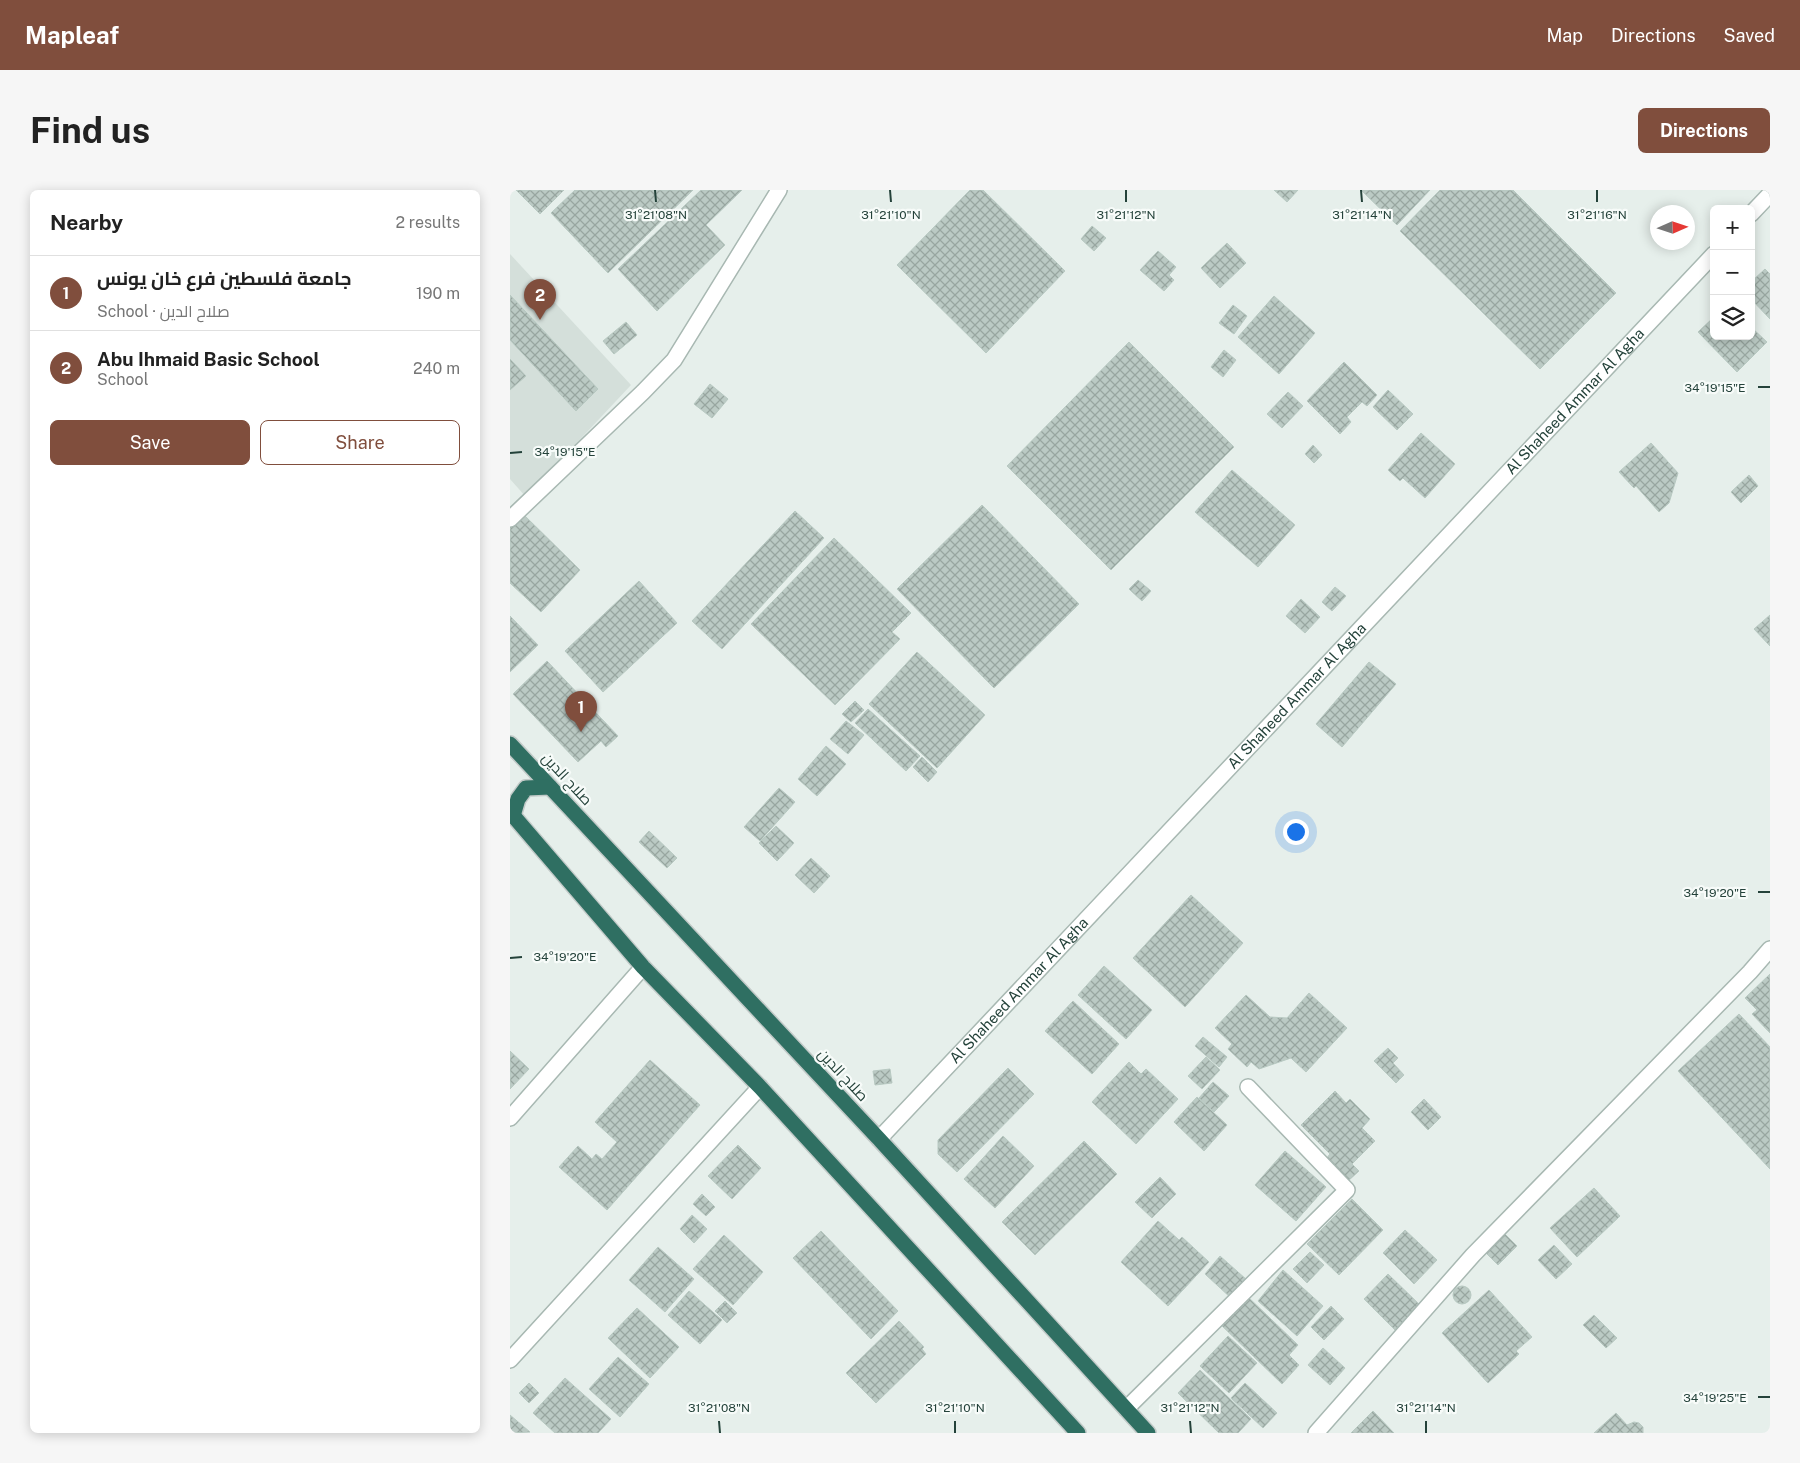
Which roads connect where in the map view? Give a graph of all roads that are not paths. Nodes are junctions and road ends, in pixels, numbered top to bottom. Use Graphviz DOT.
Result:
graph roads {
  1 [pos="779,190"];
  2 [pos="1770,194"];
  3 [pos="1755,210"];
  4 [pos="1710,258"];
  5 [pos="510,519"];
  6 [pos="510,744"];
  7 [pos="550,787"];
  8 [pos="512,814"];
  9 [pos="1770,949"];
  10 [pos="643,967"];
  11 [pos="760,1087"];
  12 [pos="1248,1087"];
  13 [pos="510,1118"];
  14 [pos="879,1139"];
  15 [pos="510,1360"];
  16 [pos="1126,1409"];
  17 [pos="1078,1433"];
  18 [pos="1148,1433"];
  19 [pos="1316,1433"];
  1 -- 5 [label="lane"];
  2 -- 3 [label="lane"];
  4 -- 14 [label="lane, Al Shaheed Ammar Al Agha"];
  6 -- 7 [label="highway, صلاح الدين"];
  7 -- 8 [label="highway"];
  7 -- 14 [label="highway, صلاح الدين"];
  8 -- 10 [label="highway"];
  9 -- 19 [label="lane"];
  10 -- 11 [label="highway"];
  10 -- 13 [label="lane"];
  11 -- 15 [label="lane"];
  11 -- 17 [label="highway"];
  12 -- 16 [label="lane"];
  14 -- 16 [label="highway, صلاح الدين"];
  16 -- 18 [label="highway, صلاح الدين"];
}
